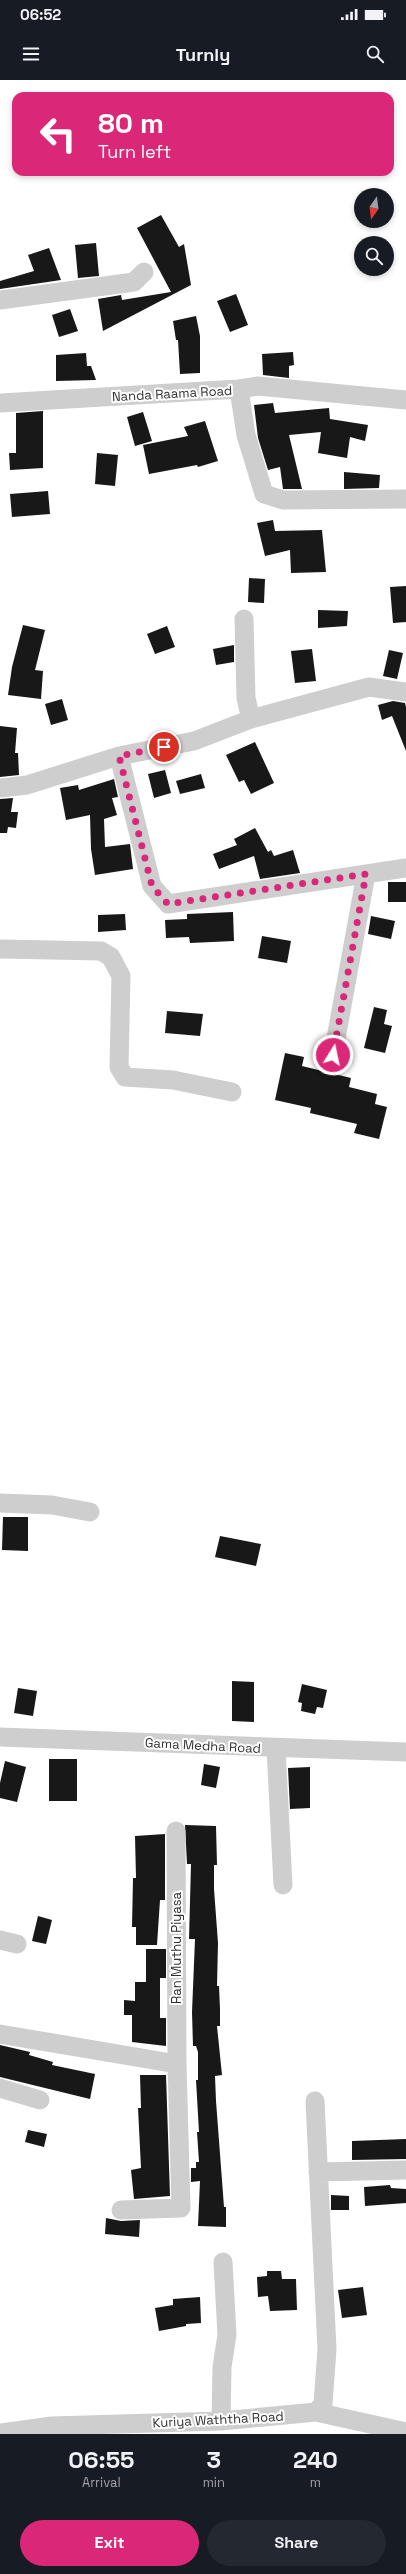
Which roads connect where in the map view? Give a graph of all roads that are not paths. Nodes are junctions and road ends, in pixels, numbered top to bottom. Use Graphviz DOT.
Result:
graph roads {
  1 [pos="144,272"];
  2 [pos="0,300"];
  3 [pos="239,389"];
  4 [pos="406,400"];
  5 [pos="0,403"];
  6 [pos="406,499"];
  7 [pos="244,619"];
  8 [pos="406,692"];
  9 [pos="251,719"];
  10 [pos="119,756"];
  11 [pos="0,788"];
  12 [pos="406,868"];
  13 [pos="366,874"];
  14 [pos="0,949"];
  15 [pos="333,1055"];
  16 [pos="232,1092"];
  17 [pos="0,1503"];
  18 [pos="90,1512"];
  19 [pos="0,1737"];
  20 [pos="276,1748"];
  21 [pos="406,1752"];
  22 [pos="176,1831"];
  23 [pos="283,1885"];
  24 [pos="0,2034"];
  25 [pos="177,2064"];
  26 [pos="0,2088"];
  27 [pos="40,2100"];
  28 [pos="315,2101"];
  29 [pos="406,2170"];
  30 [pos="318,2172"];
  31 [pos="121,2210"];
  32 [pos="223,2262"];
  33 [pos="316,2412"];
  34 [pos="221,2420"];
  35 [pos="406,2432"];
  36 [pos="0,2434"];
  1 -- 2 [label="street"];
  3 -- 4 [label="street"];
  3 -- 5 [label="street, Nanda Raama Road"];
  3 -- 6 [label="street, Nanda Raama Road"];
  7 -- 9 [label="street"];
  8 -- 9 [label="street"];
  9 -- 10 [label="street"];
  10 -- 11 [label="street"];
  10 -- 13 [label="street"];
  12 -- 13 [label="street"];
  13 -- 15 [label="street"];
  14 -- 16 [label="street"];
  17 -- 18 [label="street"];
  19 -- 20 [label="street, Gama Medha Road"];
  20 -- 21 [label="street, Gama Medha Road"];
  20 -- 23 [label="street"];
  22 -- 25 [label="street, Ran Muthu Piyasa"];
  24 -- 25 [label="street"];
  25 -- 31 [label="street, Ran Muthu Piyasa"];
  26 -- 27 [label="street"];
  28 -- 30 [label="street"];
  29 -- 30 [label="street"];
  30 -- 33 [label="street"];
  32 -- 34 [label="street"];
  33 -- 34 [label="street, Kuriya Waththa Road"];
  33 -- 35 [label="street, Kuriya Waththa Road"];
  34 -- 36 [label="street, Kuriya Waththa Road"];
}
